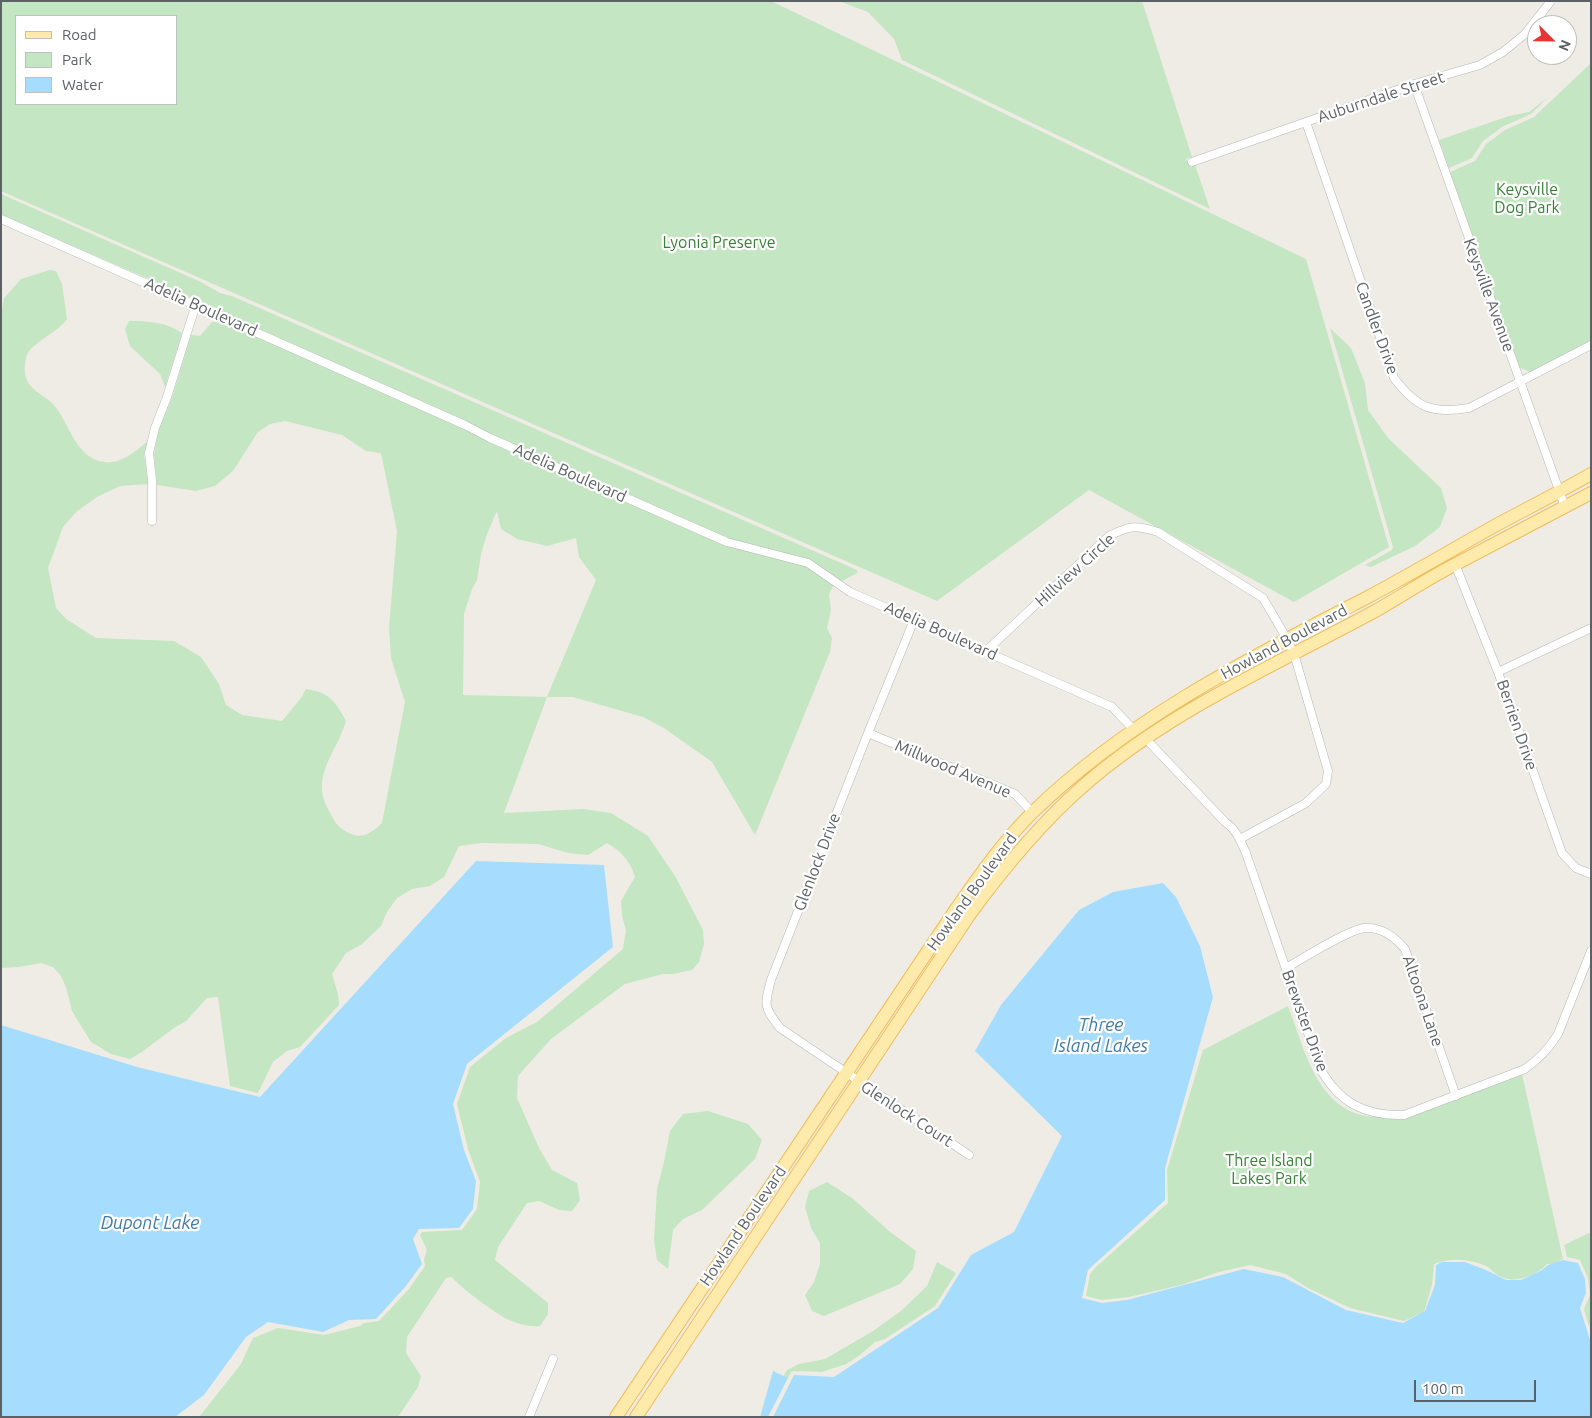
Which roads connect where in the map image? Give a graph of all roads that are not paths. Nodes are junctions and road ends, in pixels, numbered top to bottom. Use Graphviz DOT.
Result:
graph roads {
  1 [pos="1551,1"];
  2 [pos="1414,84"];
  3 [pos="1306,122"];
  4 [pos="1192,162"];
  5 [pos="1,219"];
  6 [pos="196,304"];
  7 [pos="1591,345"];
  8 [pos="1520,382"];
  9 [pos="1591,474"];
  10 [pos="1559,492"];
  11 [pos="1591,493"];
  12 [pos="1565,507"];
  13 [pos="152,521"];
  14 [pos="1455,564"];
  15 [pos="914,620"];
  16 [pos="1591,628"];
  17 [pos="1287,638"];
  18 [pos="986,651"];
  19 [pos="1293,653"];
  20 [pos="1498,672"];
  21 [pos="1133,729"];
  22 [pos="868,733"];
  23 [pos="1146,739"];
  24 [pos="1126,753"];
  25 [pos="1032,812"];
  26 [pos="1240,839"];
  27 [pos="1591,874"];
  28 [pos="1591,951"];
  29 [pos="1286,968"];
  30 [pos="846,1074"];
  31 [pos="859,1082"];
  32 [pos="1456,1096"];
  33 [pos="969,1155"];
  34 [pos="553,1359"];
  35 [pos="529,1417"];
  36 [pos="616,1417"];
  37 [pos="636,1417"];
  1 -- 2 [label="street, Auburndale Street"];
  2 -- 3 [label="street, Auburndale Street"];
  2 -- 8 [label="street, Keysville Avenue"];
  3 -- 4 [label="street, Auburndale Street"];
  3 -- 8 [label="street, Candler Drive"];
  5 -- 6 [label="street, Adelia Boulevard"];
  6 -- 13 [label="street"];
  6 -- 15 [label="street, Adelia Boulevard"];
  7 -- 8 [label="street, Candler Drive"];
  8 -- 10 [label="street, Keysville Avenue"];
  9 -- 10 [label="main road, Howland Boulevard"];
  10 -- 12 [label="street, Keysville Avenue"];
  10 -- 17 [label="main road, Howland Boulevard"];
  11 -- 12 [label="main road, Howland Boulevard"];
  12 -- 14 [label="main road, Howland Boulevard"];
  14 -- 19 [label="main road, Howland Boulevard"];
  14 -- 20 [label="street, Berrien Drive"];
  15 -- 18 [label="street, Adelia Boulevard"];
  15 -- 22 [label="street, Glenlock Drive"];
  16 -- 20 [label="street"];
  17 -- 18 [label="street, Hillview Circle"];
  17 -- 19 [label="street, Hillview Circle"];
  17 -- 21 [label="main road, Howland Boulevard"];
  18 -- 21 [label="street, Adelia Boulevard"];
  19 -- 23 [label="main road, Howland Boulevard"];
  19 -- 26 [label="street"];
  20 -- 27 [label="street, Berrien Drive"];
  21 -- 24 [label="main road"];
  21 -- 25 [label="main road, Howland Boulevard"];
  22 -- 25 [label="street, Millwood Avenue"];
  22 -- 30 [label="street, Glenlock Drive"];
  23 -- 24 [label="main road, Howland Boulevard"];
  23 -- 26 [label="street, Brewster Drive"];
  24 -- 31 [label="main road, Howland Boulevard"];
  25 -- 30 [label="main road, Howland Boulevard"];
  26 -- 29 [label="street, Brewster Drive"];
  28 -- 32 [label="street, Brewster Drive"];
  29 -- 32 [label="street, Brewster Drive"];
  29 -- 32 [label="street, Altoona Lane"];
  30 -- 31 [label="street, Glenlock Court"];
  30 -- 36 [label="main road, Howland Boulevard"];
  31 -- 33 [label="street, Glenlock Court"];
  31 -- 37 [label="main road, Howland Boulevard"];
  34 -- 35 [label="street"];
}
